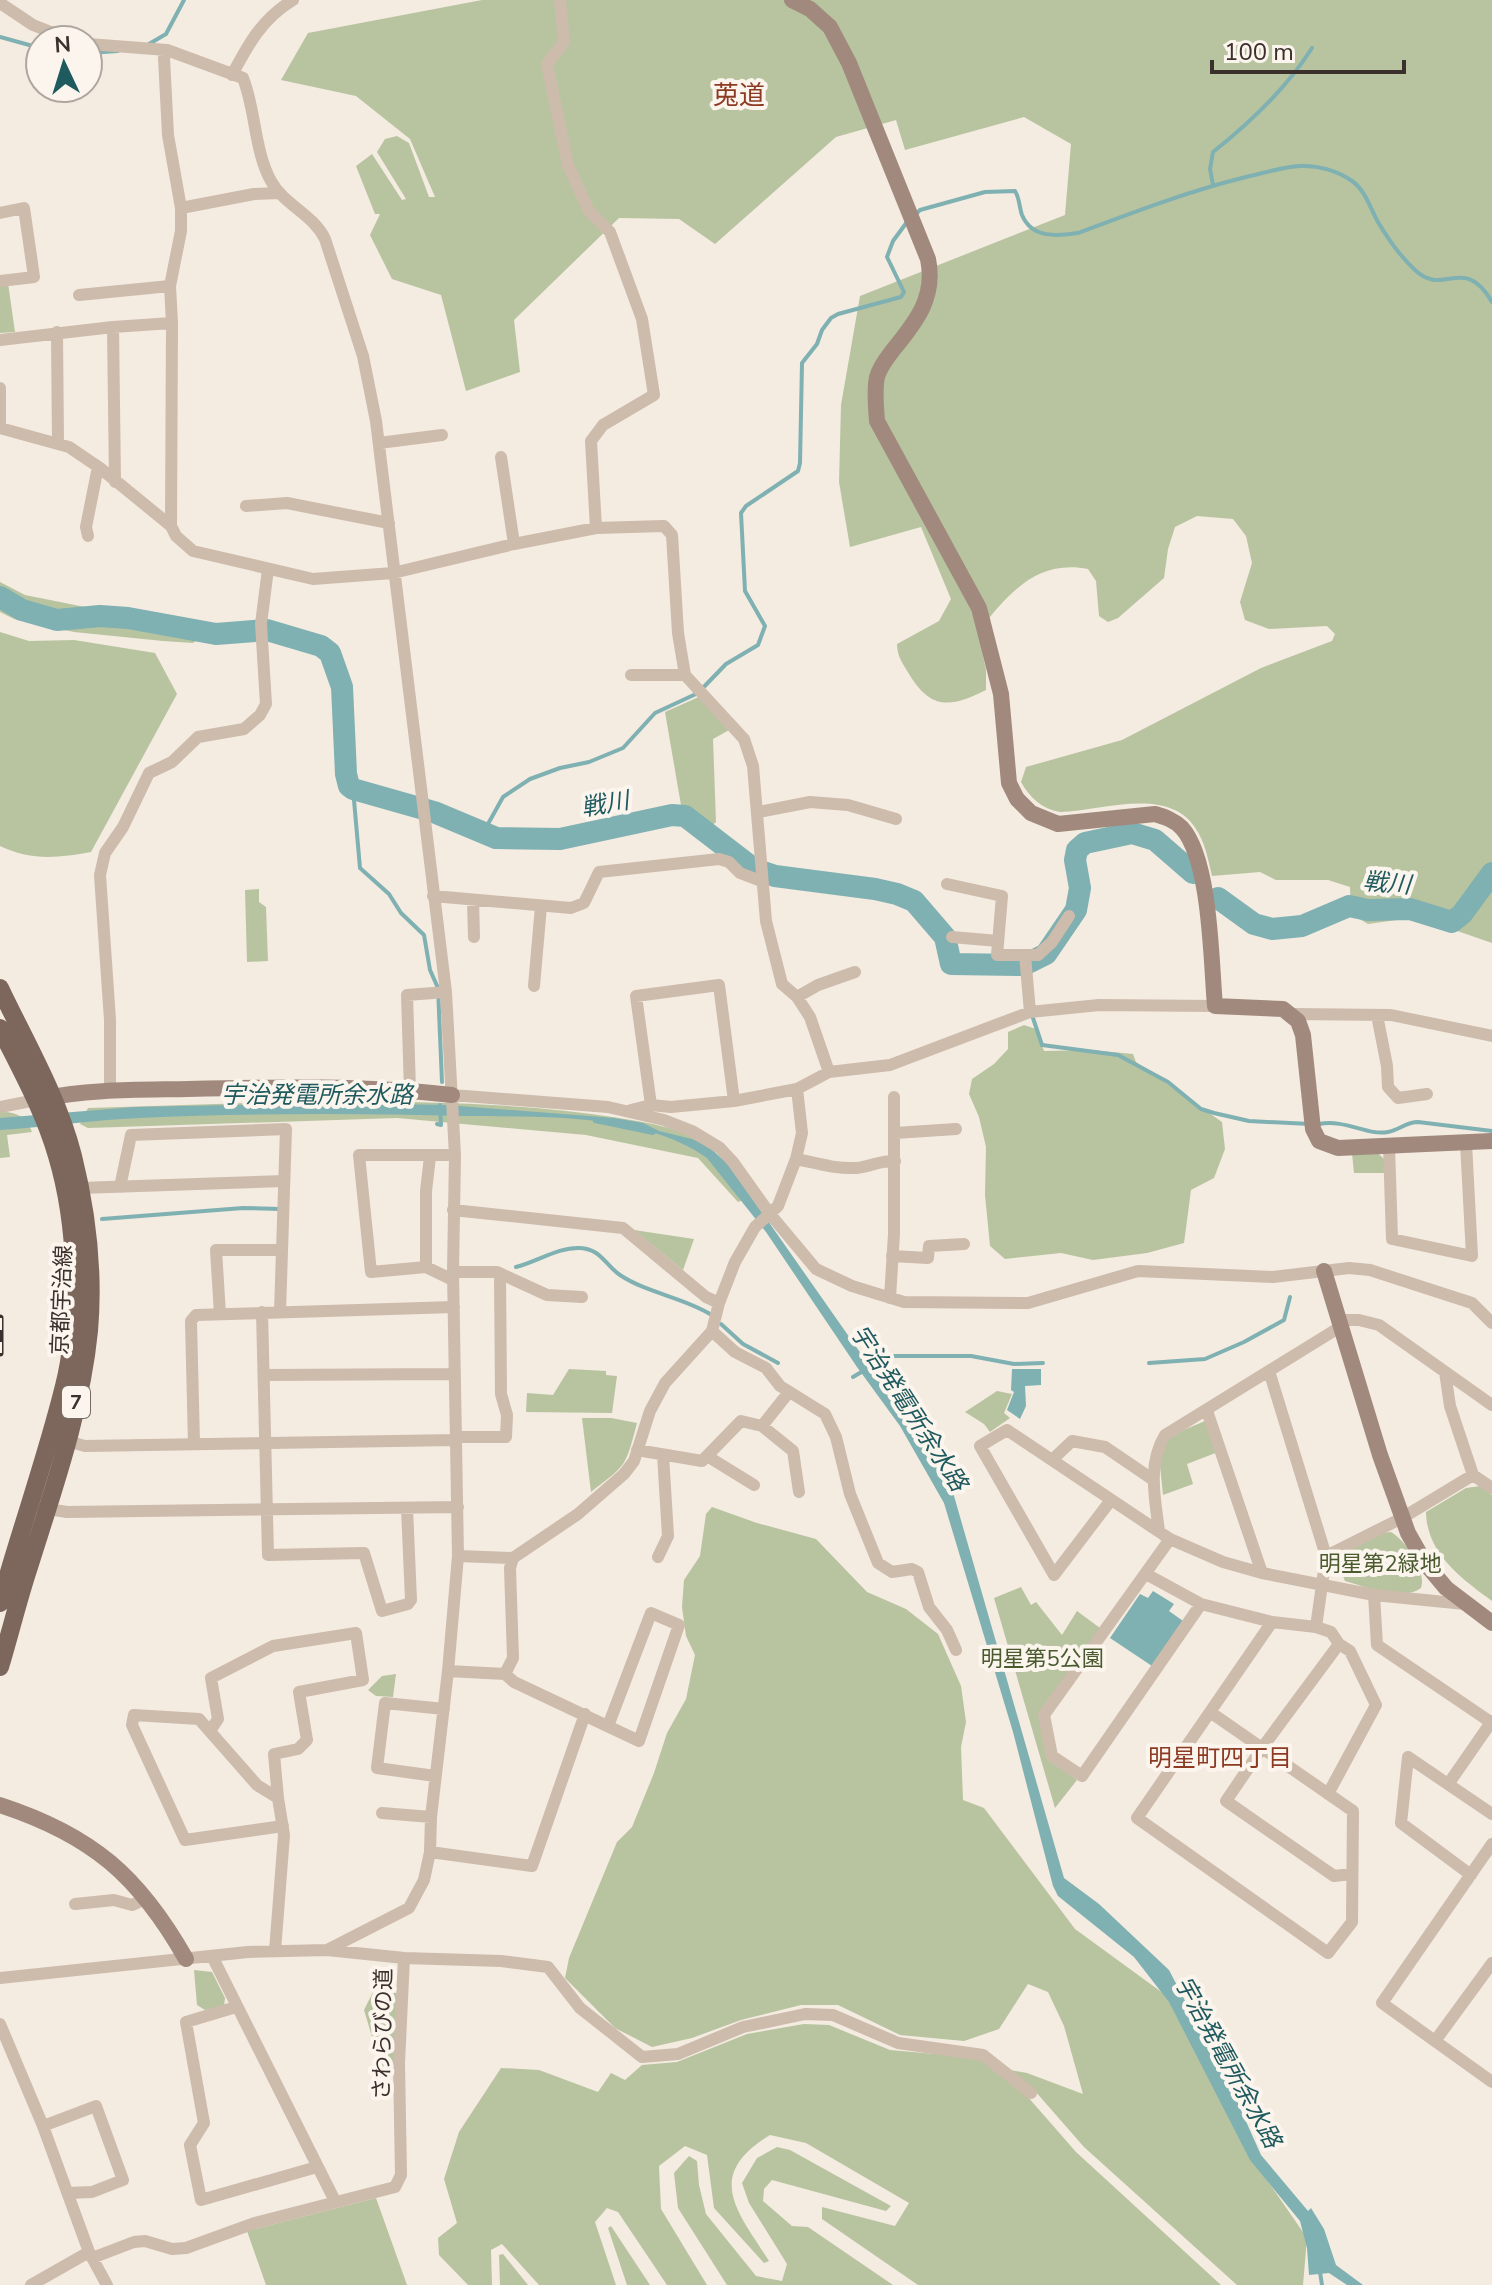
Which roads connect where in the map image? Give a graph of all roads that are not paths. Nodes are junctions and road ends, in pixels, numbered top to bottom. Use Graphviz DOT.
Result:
graph roads {
  1 [pos="293,0"];
  2 [pos="560,0"];
  3 [pos="792,0"];
  4 [pos="0,3"];
  5 [pos="32,24"];
  6 [pos="104,45"];
  7 [pos="167,50"];
  8 [pos="232,75"];
  9 [pos="279,193"];
  10 [pos="181,208"];
  11 [pos="0,213"];
  12 [pos="0,281"];
  13 [pos="170,286"];
  14 [pos="79,295"];
  15 [pos="172,323"];
  16 [pos="113,327"];
  17 [pos="57,332"];
  18 [pos="0,340"];
  19 [pos="0,388"];
  20 [pos="0,428"];
  21 [pos="442,435"];
  22 [pos="379,443"];
  23 [pos="58,444"];
  24 [pos="501,457"];
  25 [pos="98,467"];
  26 [pos="115,482"];
  27 [pos="246,506"];
  28 [pos="389,523"];
  29 [pos="171,526"];
  30 [pos="596,528"];
  31 [pos="88,536"];
  32 [pos="514,544"];
  33 [pos="268,569"];
  34 [pos="393,573"];
  35 [pos="631,675"];
  36 [pos="685,675"];
  37 [pos="759,812"];
  38 [pos="896,819"];
  39 [pos="762,874"];
  40 [pos="947,884"];
  41 [pos="433,896"];
  42 [pos="473,900"];
  43 [pos="541,906"];
  44 [pos="1069,916"];
  45 [pos="474,937"];
  46 [pos="952,937"];
  47 [pos="998,941"];
  48 [pos="1025,961"];
  49 [pos="855,972"];
  50 [pos="534,986"];
  51 [pos="0,988"];
  52 [pos="441,992"];
  53 [pos="797,997"];
  54 [pos="1215,1006"];
  55 [pos="1030,1012"];
  56 [pos="1290,1014"];
  57 [pos="1377,1015"];
  58 [pos="0,1028"];
  59 [pos="1492,1036"];
  60 [pos="829,1072"];
  61 [pos="797,1089"];
  62 [pos="410,1090"];
  63 [pos="110,1092"];
  64 [pos="1427,1094"];
  65 [pos="894,1097"];
  66 [pos="452,1098"];
  67 [pos="734,1101"];
  68 [pos="46,1103"];
  69 [pos="651,1105"];
  70 [pos="0,1107"];
  71 [pos="628,1110"];
  72 [pos="956,1129"];
  73 [pos="56,1131"];
  74 [pos="895,1133"];
  75 [pos="1492,1141"];
  76 [pos="1466,1143"];
  77 [pos="1389,1146"];
  78 [pos="455,1155"];
  79 [pos="430,1157"];
  80 [pos="796,1159"];
  81 [pos="895,1161"];
  82 [pos="283,1181"];
  83 [pos="120,1187"];
  84 [pos="80,1188"];
  85 [pos="453,1210"];
  86 [pos="770,1214"];
  87 [pos="958,1241"];
  88 [pos="280,1250"];
  89 [pos="892,1256"];
  90 [pos="426,1267"];
  91 [pos="1324,1271"];
  92 [pos="500,1274"];
  93 [pos="453,1276"];
  94 [pos="582,1297"];
  95 [pos="890,1298"];
  96 [pos="719,1303"];
  97 [pos="454,1307"];
  98 [pos="262,1312"];
  99 [pos="280,1312"];
  100 [pos="220,1314"];
  101 [pos="1492,1323"];
  102 [pos="1339,1324"];
  103 [pos="712,1331"];
  104 [pos="1269,1371"];
  105 [pos="1445,1372"];
  106 [pos="454,1374"];
  107 [pos="265,1375"];
  108 [pos="789,1392"];
  109 [pos="1492,1405"];
  110 [pos="1207,1411"];
  111 [pos="762,1426"];
  112 [pos="456,1438"];
  113 [pos="67,1441"];
  114 [pos="194,1444"];
  115 [pos="266,1444"];
  116 [pos="637,1450"];
  117 [pos="663,1455"];
  118 [pos="707,1456"];
  119 [pos="1052,1460"];
  120 [pos="1473,1475"];
  121 [pos="1152,1479"];
  122 [pos="754,1485"];
  123 [pos="1492,1488"];
  124 [pos="799,1492"];
  125 [pos="1111,1500"];
  126 [pos="30,1504"];
  127 [pos="458,1507"];
  128 [pos="407,1508"];
  129 [pos="48,1510"];
  130 [pos="267,1510"];
  131 [pos="1402,1518"];
  132 [pos="1164,1535"];
  133 [pos="458,1556"];
  134 [pos="1326,1556"];
  135 [pos="658,1557"];
  136 [pos="513,1558"];
  137 [pos="1262,1573"];
  138 [pos="1146,1574"];
  139 [pos="1321,1584"];
  140 [pos="1374,1595"];
  141 [pos="0,1603"];
  142 [pos="1201,1604"];
  143 [pos="1465,1604"];
  144 [pos="1272,1622"];
  145 [pos="1492,1623"];
  146 [pos="1316,1627"];
  147 [pos="1339,1644"];
  148 [pos="956,1650"];
  149 [pos="0,1667"];
  150 [pos="448,1671"];
  151 [pos="505,1674"];
  152 [pos="444,1709"];
  153 [pos="1210,1712"];
  154 [pos="585,1714"];
  155 [pos="1492,1722"];
  156 [pos="608,1726"];
  157 [pos="210,1731"];
  158 [pos="1262,1748"];
  159 [pos="435,1776"];
  160 [pos="1449,1783"];
  161 [pos="1328,1794"];
  162 [pos="278,1798"];
  163 [pos="0,1805"];
  164 [pos="382,1813"];
  165 [pos="1492,1814"];
  166 [pos="431,1817"];
  167 [pos="283,1826"];
  168 [pos="1492,1844"];
  169 [pos="430,1852"];
  170 [pos="1352,1874"];
  171 [pos="1471,1875"];
  172 [pos="147,1898"];
  173 [pos="75,1904"];
  174 [pos="327,1950"];
  175 [pos="275,1951"];
  176 [pos="212,1956"];
  177 [pos="404,1958"];
  178 [pos="186,1959"];
  179 [pos="1492,1963"];
  180 [pos="0,1978"];
  181 [pos="236,2007"];
  182 [pos="0,2024"];
  183 [pos="1435,2041"];
  184 [pos="1491,2079"];
  185 [pos="1031,2093"];
  186 [pos="43,2126"];
  187 [pos="317,2167"];
  188 [pos="68,2193"];
  189 [pos="335,2201"];
  190 [pos="91,2255"];
  191 [pos="31,2285"];
  192 [pos="107,2285"];
  1 -- 8 [label="street"];
  2 -- 30 [label="street"];
  3 -- 54 [label="street"];
  4 -- 5 [label="street"];
  6 -- 7 [label="street"];
  7 -- 8 [label="street"];
  7 -- 10 [label="street"];
  8 -- 9 [label="street"];
  9 -- 10 [label="street"];
  9 -- 22 [label="street"];
  10 -- 13 [label="street"];
  11 -- 12 [label="street"];
  13 -- 14 [label="street"];
  13 -- 15 [label="street"];
  15 -- 16 [label="street"];
  15 -- 29 [label="street"];
  16 -- 17 [label="street"];
  16 -- 26 [label="street"];
  17 -- 18 [label="street"];
  17 -- 23 [label="street"];
  19 -- 20 [label="street"];
  20 -- 23 [label="street"];
  21 -- 22 [label="street"];
  22 -- 28 [label="street"];
  23 -- 25 [label="street"];
  24 -- 32 [label="street"];
  25 -- 26 [label="street"];
  25 -- 31 [label="street"];
  26 -- 29 [label="street"];
  27 -- 28 [label="street"];
  28 -- 34 [label="street"];
  29 -- 33 [label="street"];
  30 -- 32 [label="street"];
  30 -- 36 [label="street"];
  32 -- 34 [label="street"];
  33 -- 34 [label="street"];
  33 -- 63 [label="street"];
  34 -- 41 [label="street"];
  35 -- 36 [label="street"];
  36 -- 37 [label="street"];
  37 -- 38 [label="street"];
  37 -- 39 [label="street"];
  39 -- 43 [label="street"];
  39 -- 53 [label="street"];
  40 -- 47 [label="street"];
  41 -- 42 [label="street"];
  41 -- 52 [label="street"];
  42 -- 43 [label="street"];
  42 -- 45 [label="street"];
  43 -- 50 [label="street"];
  44 -- 48 [label="street"];
  46 -- 47 [label="street"];
  47 -- 48 [label="street"];
  48 -- 55 [label="street"];
  49 -- 53 [label="street"];
  51 -- 68 [label="main road, 京都宇治線 / 7"];
  52 -- 62 [label="street"];
  52 -- 66 [label="street"];
  53 -- 60 [label="street"];
  54 -- 55 [label="street"];
  54 -- 56 [label="street"];
  55 -- 60 [label="street"];
  56 -- 57 [label="street"];
  56 -- 77 [label="street"];
  57 -- 59 [label="street"];
  57 -- 64 [label="street"];
  58 -- 68 [label="main road, 京都宇治線 / 7"];
  60 -- 61 [label="street"];
  61 -- 67 [label="street"];
  61 -- 80 [label="street"];
  62 -- 63 [label="street"];
  62 -- 66 [label="street"];
  63 -- 68 [label="street"];
  65 -- 74 [label="street"];
  66 -- 71 [label="street"];
  66 -- 78 [label="street"];
  67 -- 69 [label="street"];
  67 -- 69 [label="street"];
  68 -- 70 [label="street"];
  68 -- 73 [label="main road, 京都宇治線 / 7"];
  69 -- 71 [label="street"];
  71 -- 86 [label="street"];
  72 -- 74 [label="street"];
  73 -- 84 [label="main road, 京都宇治線 / 7"];
  73 -- 126 [label="main road, 京都宇治線 / 7"];
  74 -- 81 [label="street"];
  75 -- 76 [label="street"];
  76 -- 77 [label="street"];
  76 -- 77 [label="street"];
  78 -- 79 [label="street"];
  78 -- 85 [label="street"];
  79 -- 90 [label="street"];
  79 -- 90 [label="street"];
  80 -- 81 [label="street"];
  80 -- 86 [label="street"];
  81 -- 89 [label="street"];
  82 -- 83 [label="street"];
  82 -- 83 [label="street"];
  82 -- 88 [label="street"];
  83 -- 84 [label="street"];
  84 -- 113 [label="main road, 京都宇治線 / 7"];
  85 -- 93 [label="street"];
  85 -- 96 [label="street"];
  86 -- 95 [label="street"];
  86 -- 96 [label="street"];
  87 -- 89 [label="street"];
  88 -- 99 [label="street"];
  88 -- 100 [label="street"];
  89 -- 95 [label="street"];
  90 -- 93 [label="street"];
  91 -- 95 [label="street"];
  91 -- 101 [label="street"];
  91 -- 102 [label="street"];
  92 -- 93 [label="street"];
  92 -- 94 [label="street"];
  92 -- 112 [label="street"];
  93 -- 97 [label="street"];
  96 -- 103 [label="street"];
  97 -- 99 [label="street"];
  97 -- 106 [label="street"];
  98 -- 99 [label="street"];
  98 -- 100 [label="street"];
  98 -- 107 [label="street"];
  100 -- 114 [label="street"];
  102 -- 104 [label="street"];
  102 -- 105 [label="street"];
  102 -- 131 [label="street"];
  103 -- 108 [label="street"];
  103 -- 116 [label="street"];
  104 -- 110 [label="street"];
  104 -- 134 [label="street"];
  105 -- 109 [label="street"];
  105 -- 120 [label="street"];
  106 -- 107 [label="street"];
  106 -- 112 [label="street"];
  107 -- 115 [label="street"];
  108 -- 111 [label="street"];
  108 -- 148 [label="street"];
  110 -- 121 [label="street"];
  110 -- 137 [label="street"];
  111 -- 118 [label="street"];
  111 -- 124 [label="street"];
  112 -- 115 [label="street"];
  112 -- 127 [label="street"];
  113 -- 114 [label="street"];
  113 -- 129 [label="main road, 京都宇治線 / 7"];
  114 -- 115 [label="street"];
  115 -- 130 [label="street"];
  116 -- 117 [label="street"];
  116 -- 136 [label="street"];
  117 -- 118 [label="street"];
  117 -- 135 [label="street"];
  118 -- 122 [label="street"];
  119 -- 121 [label="street"];
  119 -- 125 [label="street"];
  119 -- 125 [label="street"];
  120 -- 123 [label="street"];
  120 -- 131 [label="street"];
  121 -- 132 [label="street"];
  125 -- 132 [label="street"];
  126 -- 129 [label="street"];
  126 -- 141 [label="main road, 京都宇治線 / 7"];
  127 -- 128 [label="street"];
  127 -- 133 [label="street"];
  128 -- 130 [label="street"];
  128 -- 130 [label="street"];
  129 -- 130 [label="street"];
  129 -- 149 [label="main road, 京都宇治線 / 7"];
  131 -- 134 [label="street"];
  131 -- 143 [label="street"];
  132 -- 137 [label="street"];
  132 -- 138 [label="street"];
  133 -- 136 [label="street"];
  133 -- 150 [label="street"];
  134 -- 139 [label="street"];
  136 -- 151 [label="street"];
  137 -- 139 [label="street"];
  138 -- 142 [label="street"];
  138 -- 142 [label="street"];
  139 -- 140 [label="street"];
  139 -- 146 [label="street"];
  140 -- 143 [label="street"];
  140 -- 155 [label="street"];
  142 -- 144 [label="street"];
  143 -- 145 [label="street"];
  144 -- 146 [label="street"];
  144 -- 153 [label="street"];
  146 -- 147 [label="street"];
  147 -- 158 [label="street"];
  147 -- 161 [label="street"];
  150 -- 151 [label="street"];
  150 -- 152 [label="street"];
  151 -- 154 [label="street"];
  152 -- 159 [label="street"];
  152 -- 159 [label="street"];
  153 -- 158 [label="street"];
  153 -- 170 [label="street"];
  154 -- 156 [label="street"];
  154 -- 169 [label="street"];
  155 -- 160 [label="street"];
  156 -- 156 [label="street"];
  157 -- 162 [label="street"];
  157 -- 162 [label="street"];
  157 -- 167 [label="street"];
  158 -- 161 [label="street"];
  158 -- 170 [label="street"];
  159 -- 166 [label="street"];
  160 -- 165 [label="street"];
  160 -- 171 [label="street"];
  161 -- 170 [label="street"];
  162 -- 167 [label="street"];
  163 -- 172 [label="street"];
  164 -- 166 [label="street"];
  166 -- 169 [label="street"];
  167 -- 175 [label="street"];
  168 -- 171 [label="street"];
  169 -- 174 [label="street"];
  171 -- 183 [label="street"];
  172 -- 173 [label="street"];
  172 -- 178 [label="street"];
  174 -- 175 [label="street, さわらびの道"];
  174 -- 177 [label="street, さわらびの道"];
  175 -- 176 [label="street, さわらびの道"];
  176 -- 178 [label="street, さわらびの道"];
  176 -- 181 [label="street"];
  177 -- 185 [label="street"];
  177 -- 189 [label="street, さわらびの道"];
  178 -- 180 [label="street, さわらびの道"];
  179 -- 183 [label="street"];
  181 -- 187 [label="street"];
  181 -- 187 [label="street"];
  182 -- 186 [label="street"];
  183 -- 184 [label="street"];
  186 -- 188 [label="street"];
  186 -- 188 [label="street"];
  187 -- 189 [label="street"];
  188 -- 190 [label="street"];
  189 -- 190 [label="street"];
  190 -- 191 [label="street"];
  190 -- 192 [label="street"];
}
